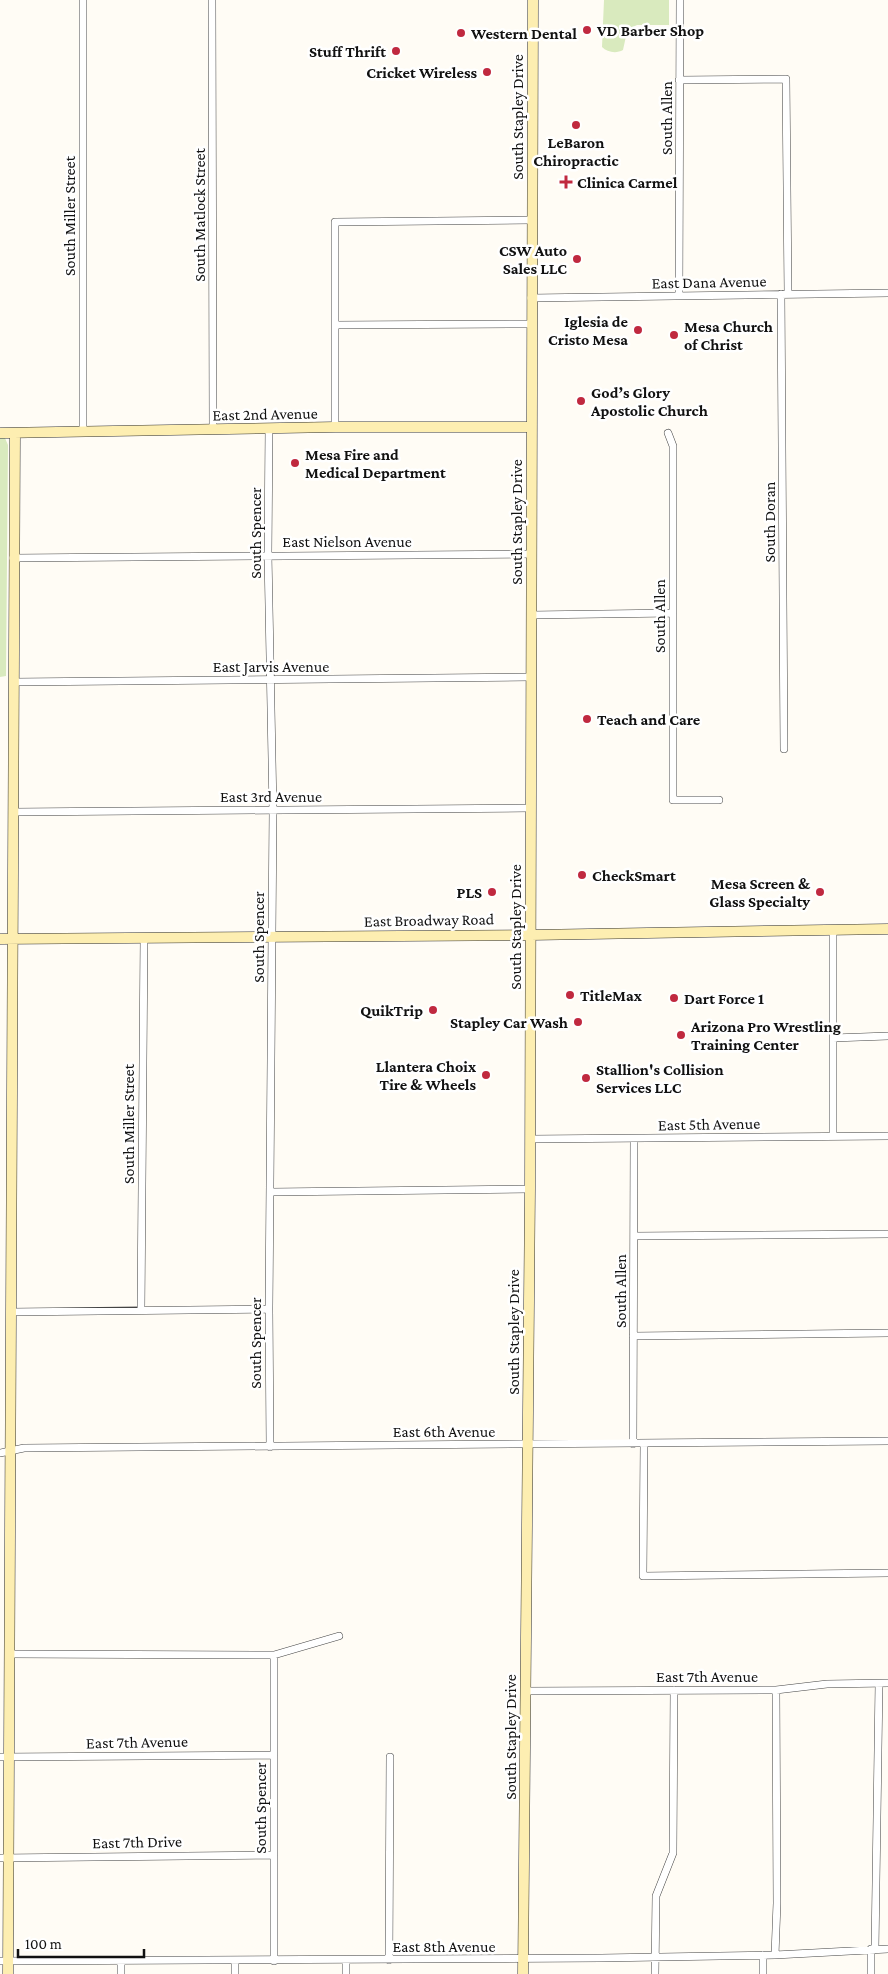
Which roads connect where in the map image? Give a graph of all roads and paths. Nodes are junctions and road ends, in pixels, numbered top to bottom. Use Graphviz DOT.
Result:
graph roads {
  1 [pos="83,0"];
  2 [pos="212,0"];
  3 [pos="533,0"];
  4 [pos="680,0"];
  5 [pos="679,80"];
  6 [pos="531,220"];
  7 [pos="888,293"];
  8 [pos="785,294"];
  9 [pos="679,296"];
  10 [pos="531,298"];
  11 [pos="531,324"];
  12 [pos="335,325"];
  13 [pos="531,427"];
  14 [pos="269,428"];
  15 [pos="335,428"];
  16 [pos="213,430"];
  17 [pos="83,431"];
  18 [pos="0,433"];
  19 [pos="15,433"];
  20 [pos="668,433"];
  21 [pos="530,554"];
  22 [pos="268,556"];
  23 [pos="13,558"];
  24 [pos="673,613"];
  25 [pos="531,615"];
  26 [pos="530,677"];
  27 [pos="272,680"];
  28 [pos="13,682"];
  29 [pos="784,750"];
  30 [pos="719,800"];
  31 [pos="530,808"];
  32 [pos="273,810"];
  33 [pos="13,812"];
  34 [pos="832,929"];
  35 [pos="888,929"];
  36 [pos="531,934"];
  37 [pos="272,937"];
  38 [pos="144,938"];
  39 [pos="0,939"];
  40 [pos="12,939"];
  41 [pos="888,1036"];
  42 [pos="833,1038"];
  43 [pos="833,1136"];
  44 [pos="888,1136"];
  45 [pos="530,1139"];
  46 [pos="634,1139"];
  47 [pos="530,1189"];
  48 [pos="270,1192"];
  49 [pos="888,1234"];
  50 [pos="634,1236"];
  51 [pos="269,1309"];
  52 [pos="141,1310"];
  53 [pos="10,1312"];
  54 [pos="888,1333"];
  55 [pos="633,1336"];
  56 [pos="888,1441"];
  57 [pos="632,1444"];
  58 [pos="644,1444"];
  59 [pos="528,1445"];
  60 [pos="270,1447"];
  61 [pos="11,1451"];
  62 [pos="0,1453"];
  63 [pos="888,1573"];
  64 [pos="339,1636"];
  65 [pos="10,1654"];
  66 [pos="274,1655"];
  67 [pos="888,1683"];
  68 [pos="879,1684"];
  69 [pos="525,1690"];
  70 [pos="674,1690"];
  71 [pos="776,1690"];
  72 [pos="274,1755"];
  73 [pos="390,1756"];
  74 [pos="4,1757"];
  75 [pos="274,1854"];
  76 [pos="4,1858"];
  77 [pos="873,1949"];
  78 [pos="888,1949"];
  79 [pos="763,1955"];
  80 [pos="775,1955"];
  81 [pos="655,1958"];
  82 [pos="523,1959"];
  83 [pos="346,1960"];
  84 [pos="389,1960"];
  85 [pos="4,1961"];
  86 [pos="121,1961"];
  87 [pos="235,1961"];
  88 [pos="274,1961"];
  89 [pos="8,1974"];
  90 [pos="121,1974"];
  91 [pos="235,1974"];
  92 [pos="346,1974"];
  93 [pos="523,1974"];
  94 [pos="655,1974"];
  95 [pos="763,1974"];
  96 [pos="871,1974"];
  1 -- 17 [label="street, South Miller Street"];
  2 -- 16 [label="street, South Matlock Street"];
  3 -- 6 [label="main road, South Stapley Drive"];
  4 -- 5 [label="street, South Allen"];
  5 -- 8 [label="street, South Doran"];
  5 -- 9 [label="street, South Allen"];
  6 -- 10 [label="main road, South Stapley Drive"];
  6 -- 12 [label="street"];
  7 -- 8 [label="street, East Dana Avenue"];
  8 -- 9 [label="street, East Dana Avenue"];
  8 -- 29 [label="street, South Doran"];
  9 -- 10 [label="street, East Dana Avenue"];
  10 -- 11 [label="main road, South Stapley Drive"];
  11 -- 12 [label="street"];
  11 -- 13 [label="main road, South Stapley Drive"];
  12 -- 15 [label="street"];
  13 -- 15 [label="main road, East 2nd Avenue"];
  13 -- 21 [label="main road, South Stapley Drive"];
  14 -- 15 [label="main road, East 2nd Avenue"];
  14 -- 16 [label="main road, East 2nd Avenue"];
  14 -- 22 [label="street, South Spencer"];
  16 -- 17 [label="main road, East 2nd Avenue"];
  17 -- 19 [label="main road, East 2nd Avenue"];
  18 -- 19 [label="main road, East 2nd Avenue"];
  19 -- 23 [label="main road"];
  20 -- 24 [label="street, South Allen"];
  21 -- 22 [label="street, East Nielson Avenue"];
  21 -- 25 [label="main road, South Stapley Drive"];
  22 -- 23 [label="street, East Nielson Avenue"];
  22 -- 27 [label="street, South Spencer"];
  23 -- 28 [label="main road"];
  24 -- 25 [label="street"];
  24 -- 30 [label="street, South Allen"];
  25 -- 26 [label="main road, South Stapley Drive"];
  26 -- 27 [label="street, East Jarvis Avenue"];
  26 -- 31 [label="main road, South Stapley Drive"];
  27 -- 28 [label="street, East Jarvis Avenue"];
  27 -- 32 [label="street, South Spencer"];
  28 -- 33 [label="main road"];
  31 -- 32 [label="street, East 3rd Avenue"];
  31 -- 36 [label="main road, South Stapley Drive"];
  32 -- 33 [label="street, East 3rd Avenue"];
  32 -- 37 [label="street, South Spencer"];
  33 -- 40 [label="main road"];
  34 -- 35 [label="main road, East Broadway Road"];
  34 -- 36 [label="main road, East Broadway Road"];
  34 -- 42 [label="street"];
  36 -- 37 [label="main road, East Broadway Road"];
  36 -- 45 [label="main road, South Stapley Drive"];
  37 -- 38 [label="main road, East Broadway Road"];
  37 -- 48 [label="street, South Spencer"];
  38 -- 40 [label="main road, East Broadway Road"];
  38 -- 52 [label="street, South Miller Street"];
  39 -- 40 [label="main road, East Broadway Road"];
  40 -- 53 [label="main road"];
  41 -- 42 [label="street"];
  42 -- 43 [label="street"];
  43 -- 44 [label="street, East 5th Avenue"];
  43 -- 46 [label="street, East 5th Avenue"];
  45 -- 46 [label="street, East 5th Avenue"];
  45 -- 47 [label="main road, South Stapley Drive"];
  46 -- 50 [label="street, South Allen"];
  47 -- 48 [label="street"];
  47 -- 59 [label="main road, South Stapley Drive"];
  48 -- 51 [label="street, South Spencer"];
  49 -- 50 [label="street"];
  50 -- 55 [label="street, South Allen"];
  51 -- 52 [label="street"];
  51 -- 60 [label="street, South Spencer"];
  52 -- 53 [label="street"];
  53 -- 61 [label="main road"];
  54 -- 55 [label="street"];
  55 -- 57 [label="street, South Allen"];
  56 -- 58 [label="street, East 6th Avenue"];
  57 -- 58 [label="street, East 6th Avenue"];
  57 -- 59 [label="street, East 6th Avenue"];
  58 -- 63 [label="street"];
  59 -- 60 [label="street, East 6th Avenue"];
  59 -- 69 [label="main road, South Stapley Drive"];
  60 -- 61 [label="street, East 6th Avenue"];
  61 -- 62 [label="street, East 6th Avenue"];
  61 -- 65 [label="main road"];
  64 -- 66 [label="street"];
  65 -- 66 [label="street"];
  65 -- 74 [label="main road"];
  66 -- 72 [label="street, South Spencer"];
  67 -- 68 [label="street, East 7th Avenue"];
  68 -- 71 [label="street, East 7th Avenue"];
  68 -- 77 [label="street"];
  69 -- 70 [label="street, East 7th Avenue"];
  69 -- 82 [label="main road, South Stapley Drive"];
  70 -- 71 [label="street, East 7th Avenue"];
  70 -- 81 [label="street"];
  71 -- 80 [label="street"];
  72 -- 74 [label="street, East 7th Avenue"];
  72 -- 75 [label="street, South Spencer"];
  73 -- 84 [label="street"];
  74 -- 76 [label="main road"];
  75 -- 76 [label="street, East 7th Drive"];
  75 -- 88 [label="street, South Spencer"];
  76 -- 85 [label="main road"];
  77 -- 78 [label="street, East 8th Avenue"];
  77 -- 80 [label="street, East 8th Avenue"];
  77 -- 96 [label="street"];
  79 -- 80 [label="street, East 8th Avenue"];
  79 -- 81 [label="street, East 8th Avenue"];
  79 -- 95 [label="street"];
  81 -- 82 [label="street, East 8th Avenue"];
  81 -- 94 [label="street"];
  82 -- 84 [label="street, East 8th Avenue"];
  82 -- 93 [label="main road, South Stapley Drive"];
  83 -- 84 [label="street, East 8th Avenue"];
  83 -- 88 [label="street, East 8th Avenue"];
  83 -- 92 [label="street"];
  85 -- 86 [label="street, East 8th Avenue"];
  85 -- 89 [label="main road"];
  86 -- 87 [label="street, East 8th Avenue"];
  86 -- 90 [label="street"];
  87 -- 88 [label="street, East 8th Avenue"];
  87 -- 91 [label="street"];
}
